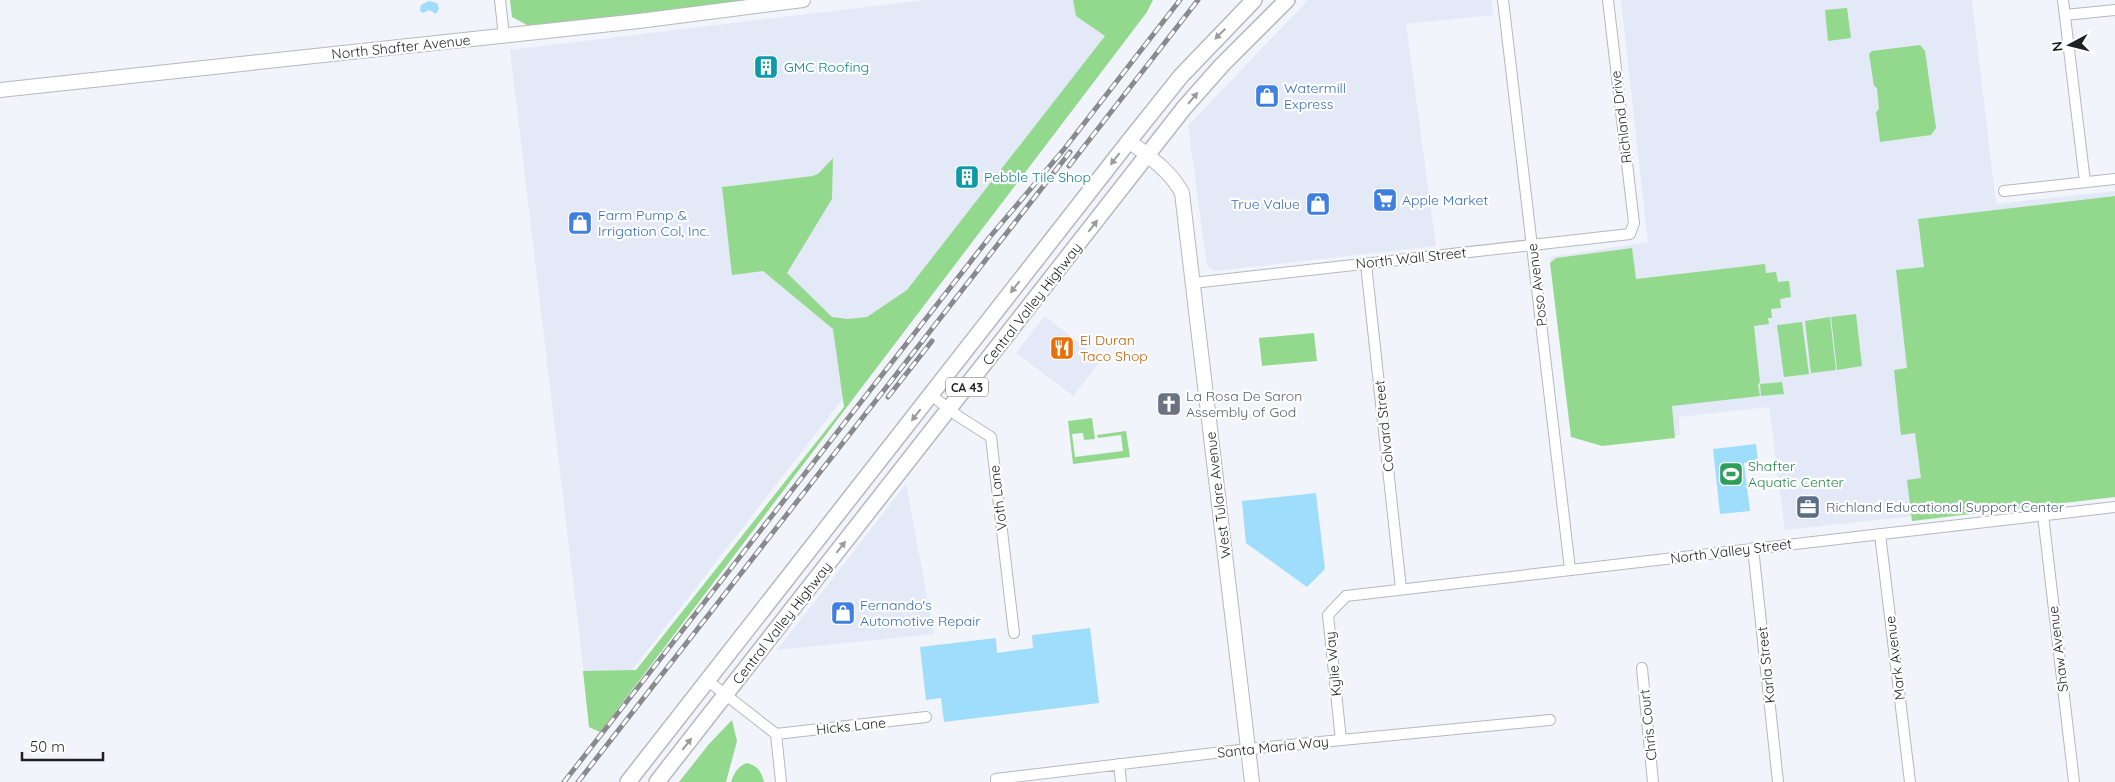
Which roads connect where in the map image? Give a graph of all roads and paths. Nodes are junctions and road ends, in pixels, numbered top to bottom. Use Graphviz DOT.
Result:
graph roads {
  1 [pos="500,0"];
  2 [pos="802,0"];
  3 [pos="1254,0"];
  4 [pos="1286,0"];
  5 [pos="1503,0"];
  6 [pos="1608,0"];
  7 [pos="2063,0"];
  8 [pos="2115,10"];
  9 [pos="2065,15"];
  10 [pos="504,36"];
  11 [pos="0,90"];
  12 [pos="1129,141"];
  13 [pos="1148,156"];
  14 [pos="2115,179"];
  15 [pos="2085,182"];
  16 [pos="2004,191"];
  17 [pos="1630,234"];
  18 [pos="1532,245"];
  19 [pos="1366,264"];
  20 [pos="1193,283"];
  21 [pos="931,395"];
  22 [pos="949,410"];
  23 [pos="2115,507"];
  24 [pos="2043,515"];
  25 [pos="1880,534"];
  26 [pos="1753,548"];
  27 [pos="1570,569"];
  28 [pos="1401,589"];
  29 [pos="1346,596"];
  30 [pos="1014,632"];
  31 [pos="1642,668"];
  32 [pos="708,681"];
  33 [pos="725,695"];
  34 [pos="926,717"];
  35 [pos="1550,720"];
  36 [pos="776,734"];
  37 [pos="1341,740"];
  38 [pos="1248,749"];
  39 [pos="1119,764"];
  40 [pos="996,780"];
  41 [pos="628,782"];
  42 [pos="657,782"];
  43 [pos="782,782"];
  44 [pos="1121,782"];
  45 [pos="1252,782"];
  46 [pos="1653,782"];
  47 [pos="1778,782"];
  48 [pos="1910,782"];
  49 [pos="2074,782"];
  1 -- 10 [label="street"];
  2 -- 10 [label="main road, North Shafter Avenue"];
  3 -- 12 [label="main road, Central Valley Highway / CA 43, one-way"];
  13 -- 4 [label="main road, Central Valley Highway / CA 43, one-way"];
  5 -- 18 [label="street, Poso Avenue"];
  6 -- 17 [label="street, Richland Drive"];
  7 -- 9 [label="street"];
  8 -- 9 [label="street"];
  9 -- 15 [label="street"];
  10 -- 11 [label="main road, North Shafter Avenue"];
  12 -- 13 [label="main road, West Tulare Avenue"];
  12 -- 21 [label="main road, Central Valley Highway / CA 43, one-way"];
  13 -- 20 [label="main road, West Tulare Avenue"];
  22 -- 13 [label="main road, Central Valley Highway / CA 43, one-way"];
  14 -- 15 [label="street"];
  15 -- 16 [label="street"];
  17 -- 18 [label="street, North Wall Street"];
  18 -- 19 [label="street, North Wall Street"];
  18 -- 27 [label="street, Poso Avenue"];
  19 -- 20 [label="street, North Wall Street"];
  19 -- 28 [label="street, Colvard Street"];
  20 -- 38 [label="main road, West Tulare Avenue"];
  21 -- 22 [label="street, Voth Lane"];
  21 -- 32 [label="main road, Central Valley Highway / CA 43, one-way"];
  22 -- 30 [label="street, Voth Lane"];
  33 -- 22 [label="main road, Central Valley Highway / CA 43, one-way"];
  23 -- 24 [label="street, North Valley Street"];
  24 -- 25 [label="street, North Valley Street"];
  24 -- 49 [label="street, Shaw Avenue"];
  25 -- 26 [label="street, North Valley Street"];
  25 -- 48 [label="street, Mark Avenue"];
  26 -- 27 [label="street, North Valley Street"];
  26 -- 47 [label="street, Karla Street"];
  27 -- 28 [label="street, North Valley Street"];
  28 -- 29 [label="street, North Valley Street"];
  29 -- 37 [label="street, Kylie Way"];
  31 -- 46 [label="street, Chris Court"];
  32 -- 33 [label="street"];
  32 -- 41 [label="main road, Central Valley Highway / CA 43"];
  33 -- 36 [label="street"];
  42 -- 33 [label="main road, Central Valley Highway / CA 43, one-way"];
  34 -- 36 [label="street, Hicks Lane"];
  35 -- 37 [label="street, Santa Maria Way"];
  36 -- 43 [label="street"];
  37 -- 38 [label="street, Santa Maria Way"];
  38 -- 39 [label="street, Santa Maria Way"];
  38 -- 45 [label="main road, West Tulare Avenue"];
  39 -- 40 [label="street, Santa Maria Way"];
  39 -- 44 [label="street"];
}
